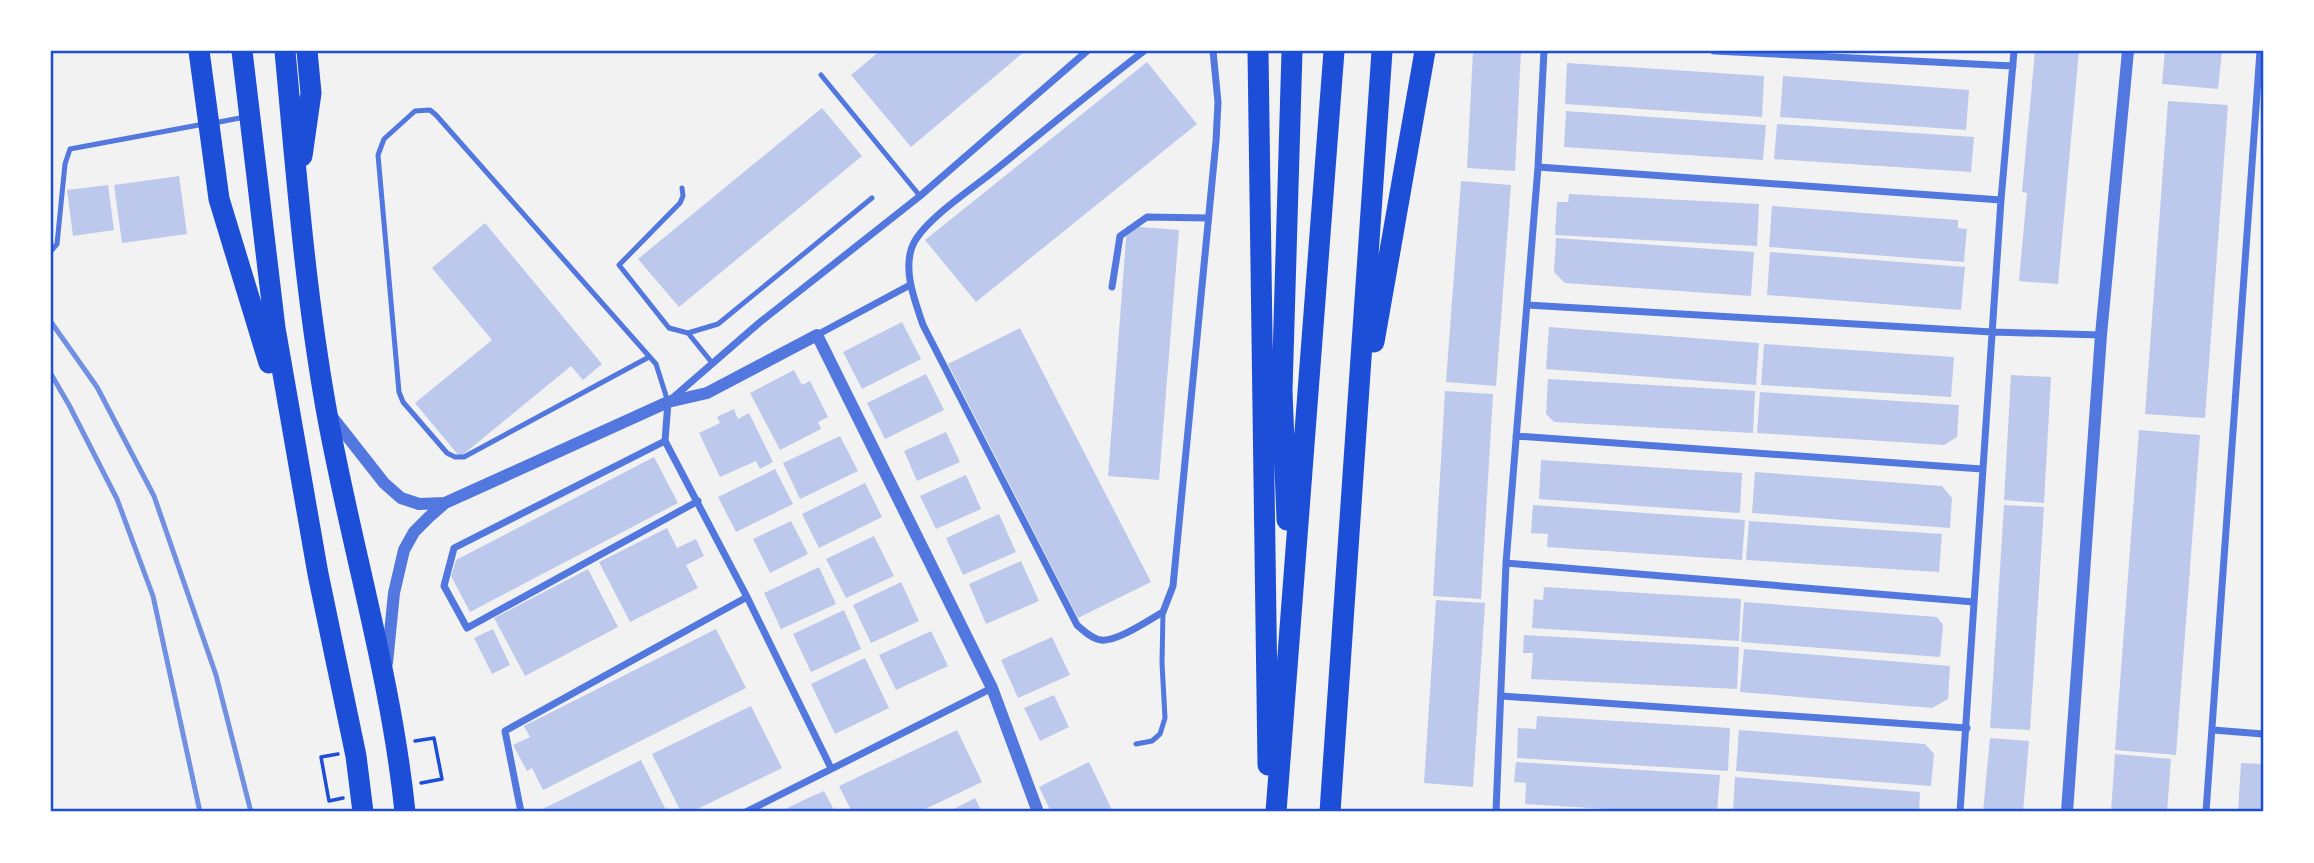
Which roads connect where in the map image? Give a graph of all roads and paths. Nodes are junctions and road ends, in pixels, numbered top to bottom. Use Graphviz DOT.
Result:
graph roads {
  1 [pos="199,51"];
  2 [pos="242,51"];
  3 [pos="285,51"];
  4 [pos="307,51"];
  5 [pos="1087,51"];
  6 [pos="1144,51"];
  7 [pos="1213,51"];
  8 [pos="1258,51"];
  9 [pos="1292,51"];
  10 [pos="1334,51"];
  11 [pos="1382,51"];
  12 [pos="1425,51"];
  13 [pos="1544,51"];
  14 [pos="1714,51"];
  15 [pos="2014,51"];
  16 [pos="2128,51"];
  17 [pos="2260,51"];
  18 [pos="2013,65"];
  19 [pos="821,75"];
  20 [pos="248,117"];
  21 [pos="1538,167"];
  22 [pos="297,186"];
  23 [pos="682,188"];
  24 [pos="920,196"];
  25 [pos="872,198"];
  26 [pos="2001,200"];
  27 [pos="1208,218"];
  28 [pos="51,251"];
  29 [pos="910,285"];
  30 [pos="1112,287"];
  31 [pos="1527,305"];
  32 [pos="1992,331"];
  33 [pos="688,333"];
  34 [pos="817,335"];
  35 [pos="2101,335"];
  36 [pos="649,357"];
  37 [pos="713,364"];
  38 [pos="668,402"];
  39 [pos="326,408"];
  40 [pos="1517,436"];
  41 [pos="665,441"];
  42 [pos="295,448"];
  43 [pos="1354,456"];
  44 [pos="1982,469"];
  45 [pos="698,501"];
  46 [pos="445,503"];
  47 [pos="1506,563"];
  48 [pos="747,597"];
  49 [pos="1292,602"];
  50 [pos="1974,602"];
  51 [pos="1163,612"];
  52 [pos="385,677"];
  53 [pos="992,688"];
  54 [pos="1501,696"];
  55 [pos="1967,728"];
  56 [pos="2213,730"];
  57 [pos="2263,734"];
  58 [pos="434,738"];
  59 [pos="1136,744"];
  60 [pos="321,757"];
  61 [pos="831,768"];
  62 [pos="402,787"];
  63 [pos="362,803"];
  64 [pos="405,812"];
  65 [pos="520,812"];
  66 [pos="746,812"];
  67 [pos="1038,812"];
  68 [pos="1276,812"];
  69 [pos="1330,812"];
  70 [pos="1496,812"];
  71 [pos="1960,812"];
  72 [pos="2067,812"];
  73 [pos="2206,812"];
  1 -- 42 [label="highway"];
  2 -- 20 [label="highway"];
  3 -- 22 [label="highway"];
  4 -- 22 [label="highway"];
  5 -- 24 [label="street"];
  6 -- 29 [label="street"];
  7 -- 27 [label="street"];
  8 -- 68 [label="highway"];
  9 -- 49 [label="highway"];
  10 -- 49 [label="highway"];
  11 -- 43 [label="highway"];
  12 -- 43 [label="highway"];
  13 -- 21 [label="street"];
  14 -- 18 [label="street"];
  15 -- 18 [label="street"];
  16 -- 35 [label="street"];
  17 -- 56 [label="street"];
  18 -- 26 [label="street"];
  19 -- 24 [label="lane"];
  20 -- 28 [label="lane"];
  20 -- 42 [label="highway"];
  21 -- 26 [label="street"];
  21 -- 31 [label="street"];
  22 -- 39 [label="highway"];
  23 -- 33 [label="lane"];
  24 -- 37 [label="street"];
  25 -- 33 [label="lane"];
  26 -- 32 [label="street"];
  27 -- 30 [label="street"];
  27 -- 51 [label="street"];
  29 -- 34 [label="street"];
  29 -- 51 [label="street"];
  31 -- 32 [label="street"];
  31 -- 40 [label="street"];
  32 -- 35 [label="street"];
  32 -- 44 [label="street"];
  33 -- 37 [label="lane"];
  34 -- 38 [label="street"];
  34 -- 53 [label="street"];
  35 -- 72 [label="street"];
  36 -- 36 [label="lane"];
  36 -- 38 [label="lane"];
  37 -- 38 [label="street"];
  38 -- 41 [label="street"];
  38 -- 46 [label="street"];
  39 -- 46 [label="street"];
  39 -- 52 [label="highway"];
  40 -- 44 [label="street"];
  40 -- 47 [label="street"];
  41 -- 45 [label="street"];
  41 -- 45 [label="street"];
  42 -- 63 [label="highway"];
  43 -- 69 [label="highway"];
  44 -- 50 [label="street"];
  45 -- 48 [label="street"];
  46 -- 52 [label="street"];
  47 -- 50 [label="street"];
  47 -- 54 [label="street"];
  48 -- 61 [label="street"];
  48 -- 65 [label="street"];
  49 -- 68 [label="highway"];
  50 -- 55 [label="street"];
  51 -- 59 [label="lane"];
  52 -- 62 [label="highway"];
  53 -- 61 [label="street"];
  53 -- 67 [label="street"];
  54 -- 55 [label="street"];
  54 -- 70 [label="street"];
  55 -- 71 [label="street"];
  56 -- 57 [label="street"];
  56 -- 73 [label="street"];
  58 -- 62 [label="path"];
  60 -- 63 [label="path"];
  61 -- 66 [label="street"];
  62 -- 64 [label="highway"];
}
